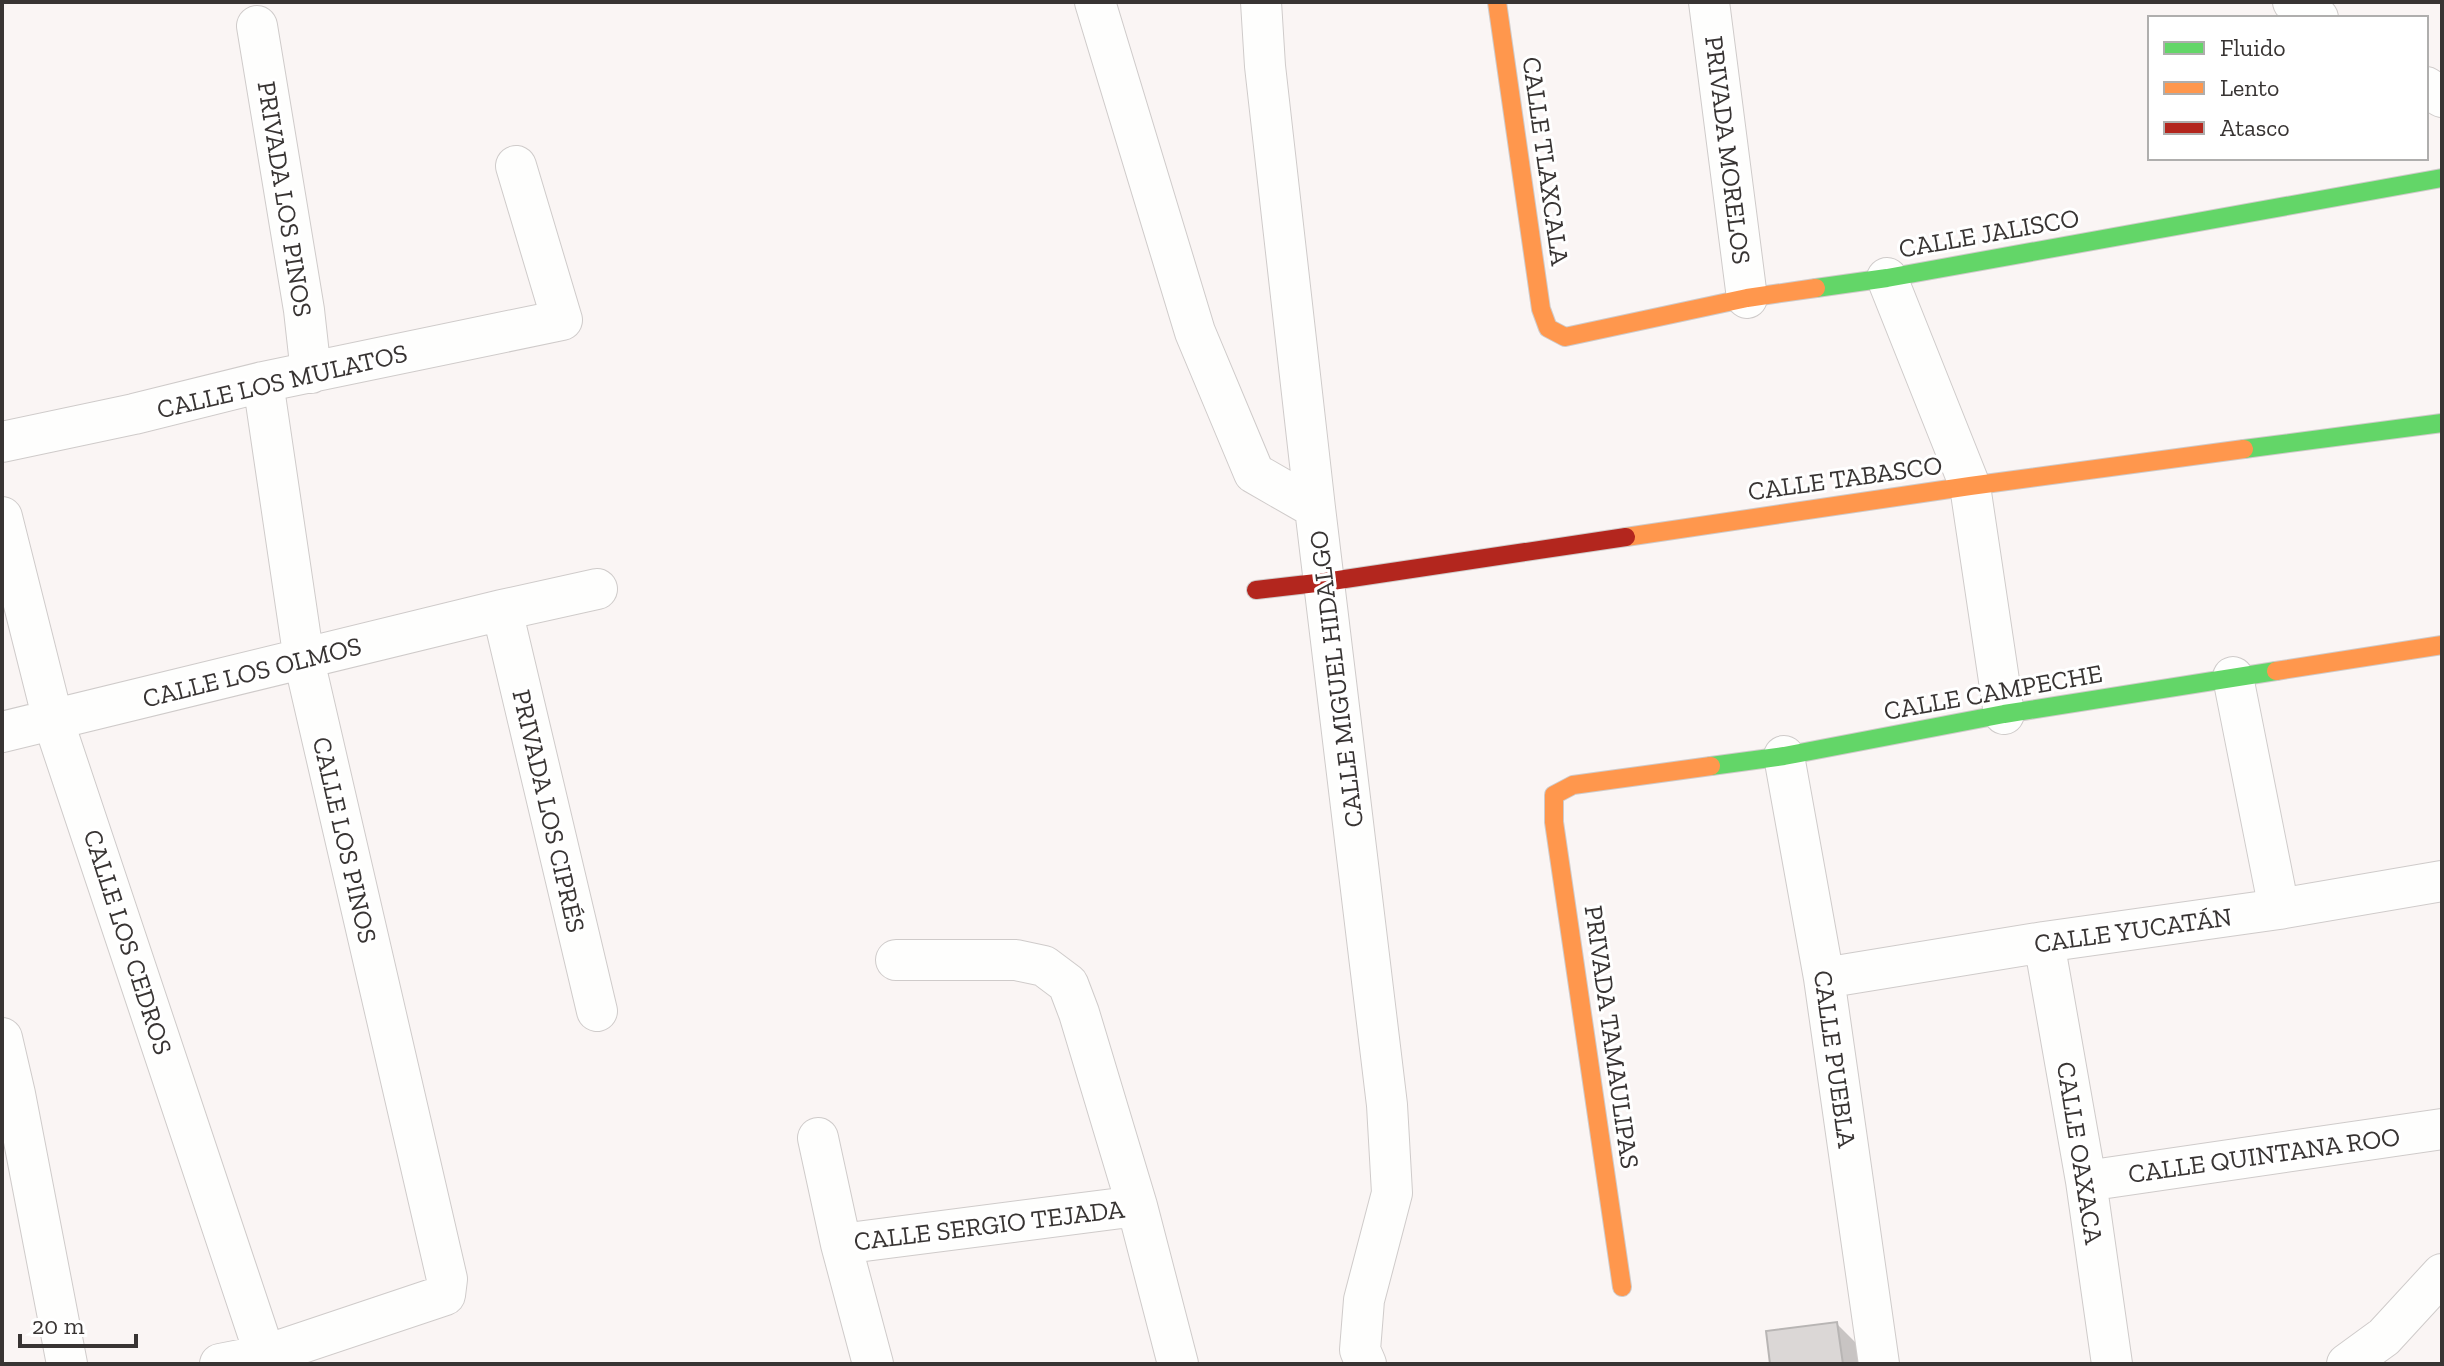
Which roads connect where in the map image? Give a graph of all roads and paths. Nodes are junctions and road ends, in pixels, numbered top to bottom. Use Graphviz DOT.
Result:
graph roads {
  1 [pos="1095,2"];
  2 [pos="1261,2"];
  3 [pos="1497,2"];
  4 [pos="1709,2"];
  5 [pos="2293,2"];
  6 [pos="2315,16"];
  7 [pos="257,26"];
  8 [pos="516,166"];
  9 [pos="2442,178"];
  10 [pos="1887,278"];
  11 [pos="1747,298"];
  12 [pos="1548,328"];
  13 [pos="311,373"];
  14 [pos="263,382"];
  15 [pos="2442,423"];
  16 [pos="2,442"];
  17 [pos="1970,486"];
  18 [pos="1315,508"];
  19 [pos="2,517"];
  20 [pos="1325,582"];
  21 [pos="597,589"];
  22 [pos="1256,590"];
  23 [pos="502,610"];
  24 [pos="2442,645"];
  25 [pos="304,660"];
  26 [pos="2233,677"];
  27 [pos="2004,714"];
  28 [pos="53,720"];
  29 [pos="2,732"];
  30 [pos="1784,756"];
  31 [pos="1554,795"];
  32 [pos="2442,881"];
  33 [pos="2279,909"];
  34 [pos="2044,942"];
  35 [pos="896,960"];
  36 [pos="1824,978"];
  37 [pos="597,1011"];
  38 [pos="2,1038"];
  39 [pos="2442,1129"];
  40 [pos="818,1138"];
  41 [pos="2086,1181"];
  42 [pos="1137,1206"];
  43 [pos="841,1244"];
  44 [pos="2442,1274"];
  45 [pos="1622,1287"];
  46 [pos="267,1359"];
  47 [pos="67,1364"];
  48 [pos="220,1364"];
  49 [pos="873,1364"];
  50 [pos="1178,1364"];
  51 [pos="1366,1364"];
  52 [pos="1879,1364"];
  53 [pos="2112,1364"];
  54 [pos="2347,1364"];
  1 -- 18 [label="street, CALLE MIGUEL HIDALGO"];
  2 -- 18 [label="street"];
  3 -- 12 [label="street, CALLE TLAXCALA"];
  4 -- 11 [label="street, PRIVADA MORELOS"];
  5 -- 6 [label="street"];
  7 -- 13 [label="street, PRIVADA LOS PINOS"];
  8 -- 13 [label="street, CALLE LOS MULATOS"];
  9 -- 10 [label="street, CALLE JALISCO"];
  10 -- 11 [label="street, CALLE JALISCO"];
  10 -- 17 [label="street"];
  11 -- 12 [label="street, CALLE JALISCO"];
  13 -- 14 [label="street, CALLE LOS MULATOS"];
  14 -- 16 [label="street, CALLE LOS MULATOS"];
  14 -- 25 [label="street, CALLE LOS PINOS"];
  15 -- 17 [label="street, CALLE TABASCO"];
  17 -- 20 [label="street, CALLE TABASCO"];
  17 -- 27 [label="street"];
  18 -- 20 [label="street, CALLE MIGUEL HIDALGO"];
  19 -- 28 [label="street, CALLE LOS CEDROS"];
  20 -- 22 [label="street, CALLE TABASCO"];
  20 -- 51 [label="street, CALLE MIGUEL HIDALGO"];
  21 -- 23 [label="street, CALLE LOS OLMOS"];
  23 -- 25 [label="street, CALLE LOS OLMOS"];
  23 -- 37 [label="street, PRIVADA LOS CIPRÉS"];
  24 -- 26 [label="street, CALLE CAMPECHE"];
  25 -- 28 [label="street, CALLE LOS OLMOS"];
  25 -- 46 [label="street, CALLE LOS PINOS"];
  26 -- 27 [label="street, CALLE CAMPECHE"];
  26 -- 33 [label="street"];
  27 -- 30 [label="street, CALLE CAMPECHE"];
  28 -- 29 [label="street, CALLE LOS OLMOS"];
  28 -- 46 [label="street, CALLE LOS CEDROS"];
  30 -- 31 [label="street, CALLE CAMPECHE"];
  30 -- 36 [label="street, CALLE PUEBLA"];
  31 -- 45 [label="street, PRIVADA TAMAULIPAS"];
  32 -- 33 [label="street, CALLE YUCATÁN"];
  33 -- 34 [label="street, CALLE YUCATÁN"];
  34 -- 36 [label="street, CALLE YUCATÁN"];
  34 -- 41 [label="street, CALLE OAXACA"];
  35 -- 42 [label="street"];
  36 -- 52 [label="street, CALLE PUEBLA"];
  38 -- 47 [label="street"];
  39 -- 41 [label="street, CALLE QUINTANA ROO"];
  40 -- 43 [label="street"];
  41 -- 53 [label="street, CALLE OAXACA"];
  42 -- 43 [label="street, CALLE SERGIO TEJADA"];
  42 -- 50 [label="street"];
  43 -- 49 [label="street"];
  44 -- 54 [label="street"];
  46 -- 48 [label="street"];
}
